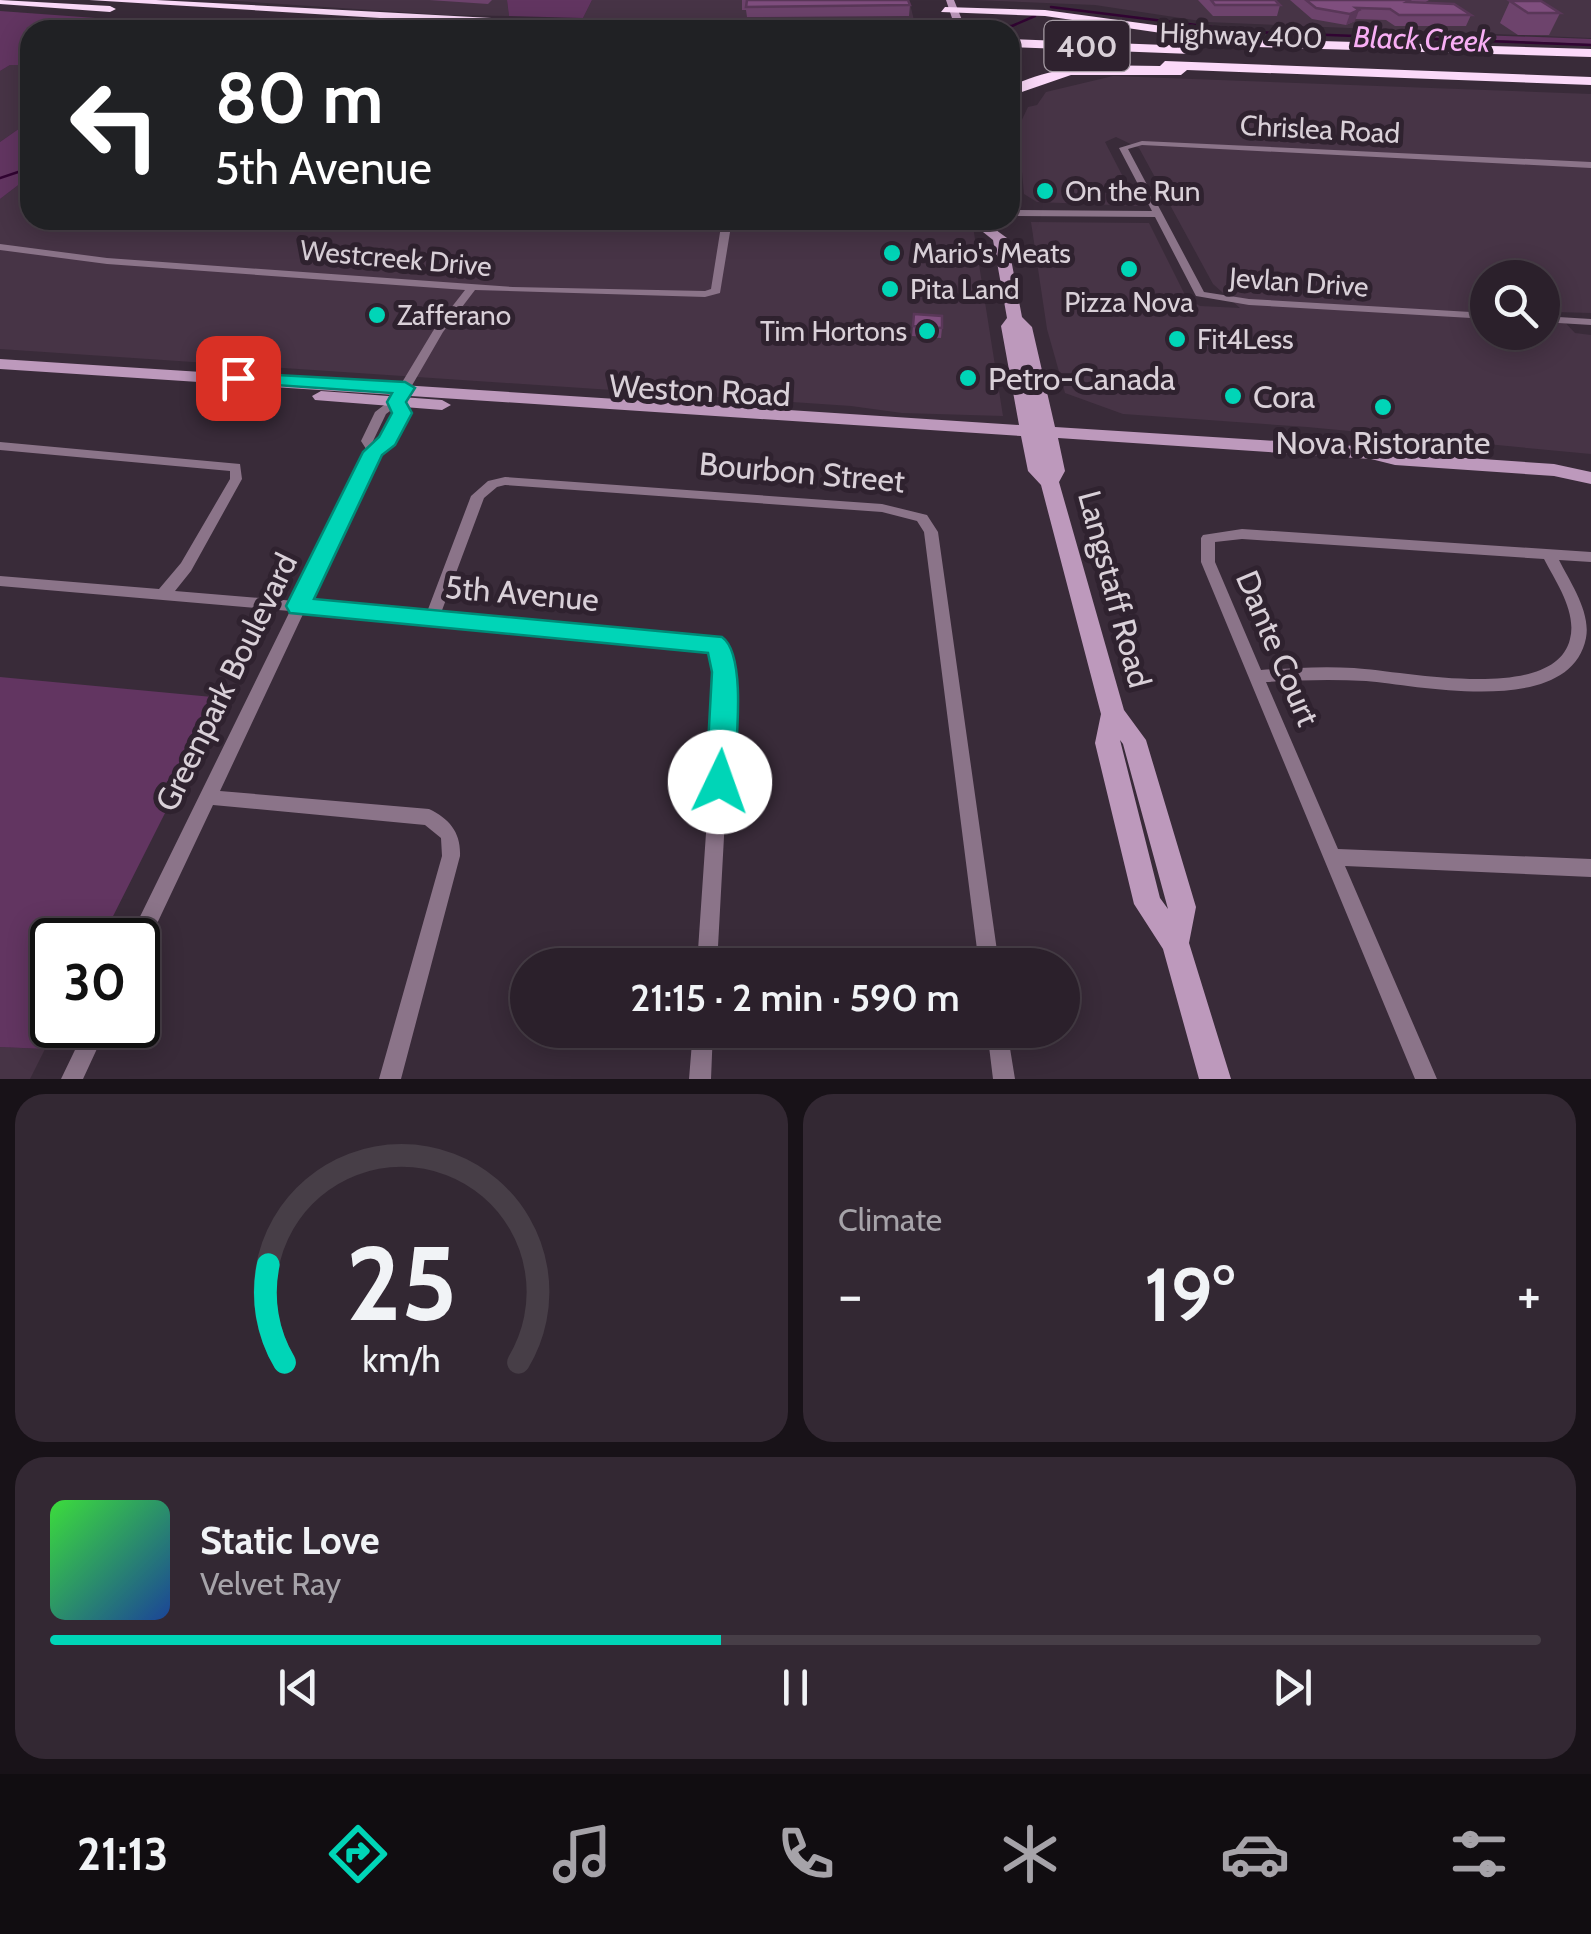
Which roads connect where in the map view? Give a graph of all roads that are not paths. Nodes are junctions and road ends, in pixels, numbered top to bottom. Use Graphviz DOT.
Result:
graph roads {
  1 [pos="95,0"];
  2 [pos="172,0"];
  3 [pos="0,1"];
  4 [pos="948,5"];
  5 [pos="277,12"];
  6 [pos="278,20"];
  7 [pos="439,20"];
  8 [pos="1020,43"];
  9 [pos="1020,52"];
  10 [pos="1048,60"];
  11 [pos="1591,62"];
  12 [pos="1423,75"];
  13 [pos="1591,81"];
  14 [pos="1020,88"];
  15 [pos="1591,165"];
  16 [pos="1020,213"];
  17 [pos="1157,214"];
  18 [pos="725,230"];
  19 [pos="990,230"];
  20 [pos="1008,230"];
  21 [pos="1000,238"];
  22 [pos="0,248"];
  23 [pos="472,287"];
  24 [pos="1470,315"];
  25 [pos="1560,320"];
  26 [pos="1591,322"];
  27 [pos="0,364"];
  28 [pos="0,375"];
  29 [pos="401,395"];
  30 [pos="1038,437"];
  31 [pos="0,446"];
  32 [pos="1591,466"];
  33 [pos="1554,470"];
  34 [pos="1591,478"];
  35 [pos="1548,554"];
  36 [pos="1591,557"];
  37 [pos="0,582"];
  38 [pos="163,595"];
  39 [pos="298,606"];
  40 [pos="432,618"];
  41 [pos="1258,676"];
  42 [pos="207,797"];
  43 [pos="1334,857"];
  44 [pos="1591,868"];
  45 [pos="149,918"];
  46 [pos="709,948"];
  47 [pos="986,948"];
  48 [pos="87,1048"];
  49 [pos="702,1048"];
  50 [pos="1000,1048"];
  51 [pos="72,1079"];
  52 [pos="390,1079"];
  53 [pos="700,1079"];
  54 [pos="1004,1079"];
  55 [pos="1216,1079"];
  56 [pos="1426,1079"];
  1 -- 5 [label="highway"];
  2 -- 5 [label="highway"];
  3 -- 6 [label="highway"];
  4 -- 11 [label="highway"];
  5 -- 7 [label="highway"];
  8 -- 11 [label="highway, Highway 400 / 400"];
  9 -- 11 [label="highway, Highway 400 / 400"];
  10 -- 12 [label="highway"];
  12 -- 13 [label="highway"];
  12 -- 14 [label="highway"];
  15 -- 17 [label="street, Chrislea Road"];
  16 -- 17 [label="street"];
  17 -- 24 [label="street, Jevlan Drive"];
  18 -- 23 [label="street, Westcreek Drive"];
  19 -- 21 [label="main road, Langstaff Road"];
  20 -- 21 [label="main road, Langstaff Road"];
  21 -- 30 [label="main road, Langstaff Road"];
  22 -- 23 [label="street, Westcreek Drive"];
  23 -- 29 [label="street"];
  25 -- 26 [label="street"];
  27 -- 29 [label="main road, Weston Road"];
  28 -- 29 [label="main road, Weston Road"];
  29 -- 30 [label="main road, Weston Road"];
  29 -- 39 [label="street, Greenpark Boulevard"];
  30 -- 33 [label="main road, Weston Road"];
  30 -- 55 [label="main road, Langstaff Road"];
  31 -- 38 [label="street"];
  32 -- 33 [label="main road, Weston Road"];
  33 -- 34 [label="main road, Weston Road"];
  35 -- 36 [label="street, Dante Court"];
  35 -- 41 [label="street"];
  35 -- 41 [label="street, Dante Court"];
  37 -- 38 [label="street, 5th Avenue"];
  38 -- 39 [label="street, 5th Avenue"];
  39 -- 40 [label="street, 5th Avenue"];
  39 -- 42 [label="street, Greenpark Boulevard"];
  40 -- 46 [label="street, 5th Avenue"];
  40 -- 47 [label="street, Bourbon Street"];
  41 -- 43 [label="street, Dante Court"];
  42 -- 45 [label="street, Greenpark Boulevard"];
  42 -- 52 [label="street"];
  43 -- 44 [label="street"];
  43 -- 56 [label="street, Dante Court"];
  48 -- 51 [label="street"];
  49 -- 53 [label="street"];
  50 -- 54 [label="street"];
}
